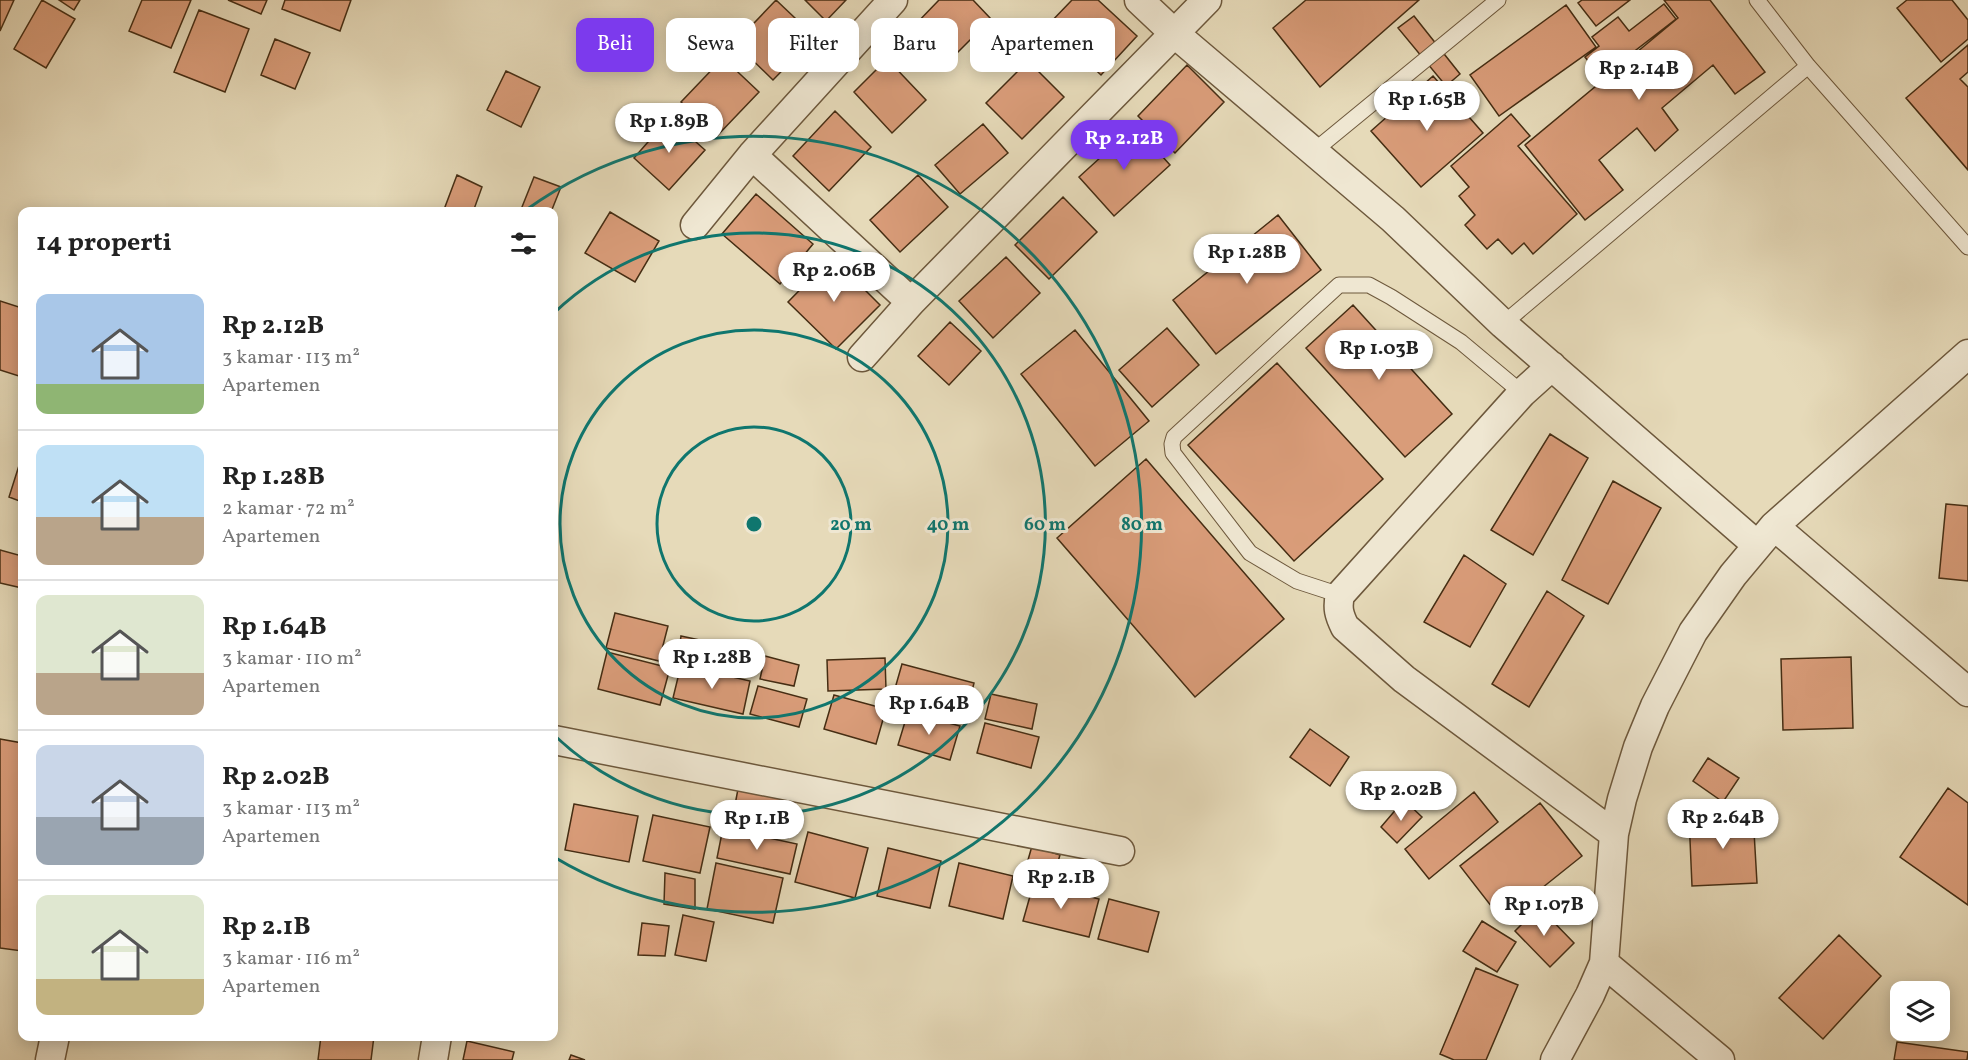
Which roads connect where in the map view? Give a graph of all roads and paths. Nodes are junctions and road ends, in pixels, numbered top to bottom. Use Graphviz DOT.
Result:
graph roads {
  1 [pos="893,0"];
  2 [pos="1139,0"];
  3 [pos="1207,0"];
  4 [pos="1498,0"];
  5 [pos="1757,0"];
  6 [pos="1174,33"];
  7 [pos="1808,66"];
  8 [pos="1314,151"];
  9 [pos="752,155"];
  10 [pos="695,225"];
  11 [pos="1968,247"];
  12 [pos="911,302"];
  13 [pos="1503,324"];
  14 [pos="1968,354"];
  15 [pos="862,357"];
  16 [pos="1552,366"];
  17 [pos="1522,393"];
  18 [pos="1766,535"];
  19 [pos="1340,595"];
  20 [pos="1968,692"];
  21 [pos="558,741"];
  22 [pos="1614,834"];
  23 [pos="1120,851"];
  24 [pos="1604,963"];
  25 [pos="54,1041"];
  26 [pos="437,1041"];
  27 [pos="50,1060"];
  28 [pos="433,1060"];
  29 [pos="1555,1060"];
  30 [pos="1720,1060"];
  1 -- 9 [label="street"];
  2 -- 6 [label="street"];
  3 -- 6 [label="street"];
  4 -- 8 [label="lane"];
  5 -- 7 [label="lane"];
  6 -- 8 [label="street"];
  6 -- 12 [label="street"];
  7 -- 11 [label="lane"];
  7 -- 13 [label="lane"];
  8 -- 13 [label="street"];
  9 -- 10 [label="street"];
  9 -- 12 [label="street"];
  12 -- 15 [label="street"];
  13 -- 16 [label="street"];
  14 -- 18 [label="street"];
  16 -- 17 [label="street"];
  16 -- 18 [label="street"];
  17 -- 19 [label="street"];
  17 -- 19 [label="lane"];
  18 -- 20 [label="street"];
  18 -- 22 [label="street"];
  19 -- 22 [label="street"];
  21 -- 23 [label="street"];
  22 -- 24 [label="street"];
  24 -- 29 [label="street"];
  24 -- 30 [label="street"];
  25 -- 27 [label="street"];
  26 -- 28 [label="street"];
}
